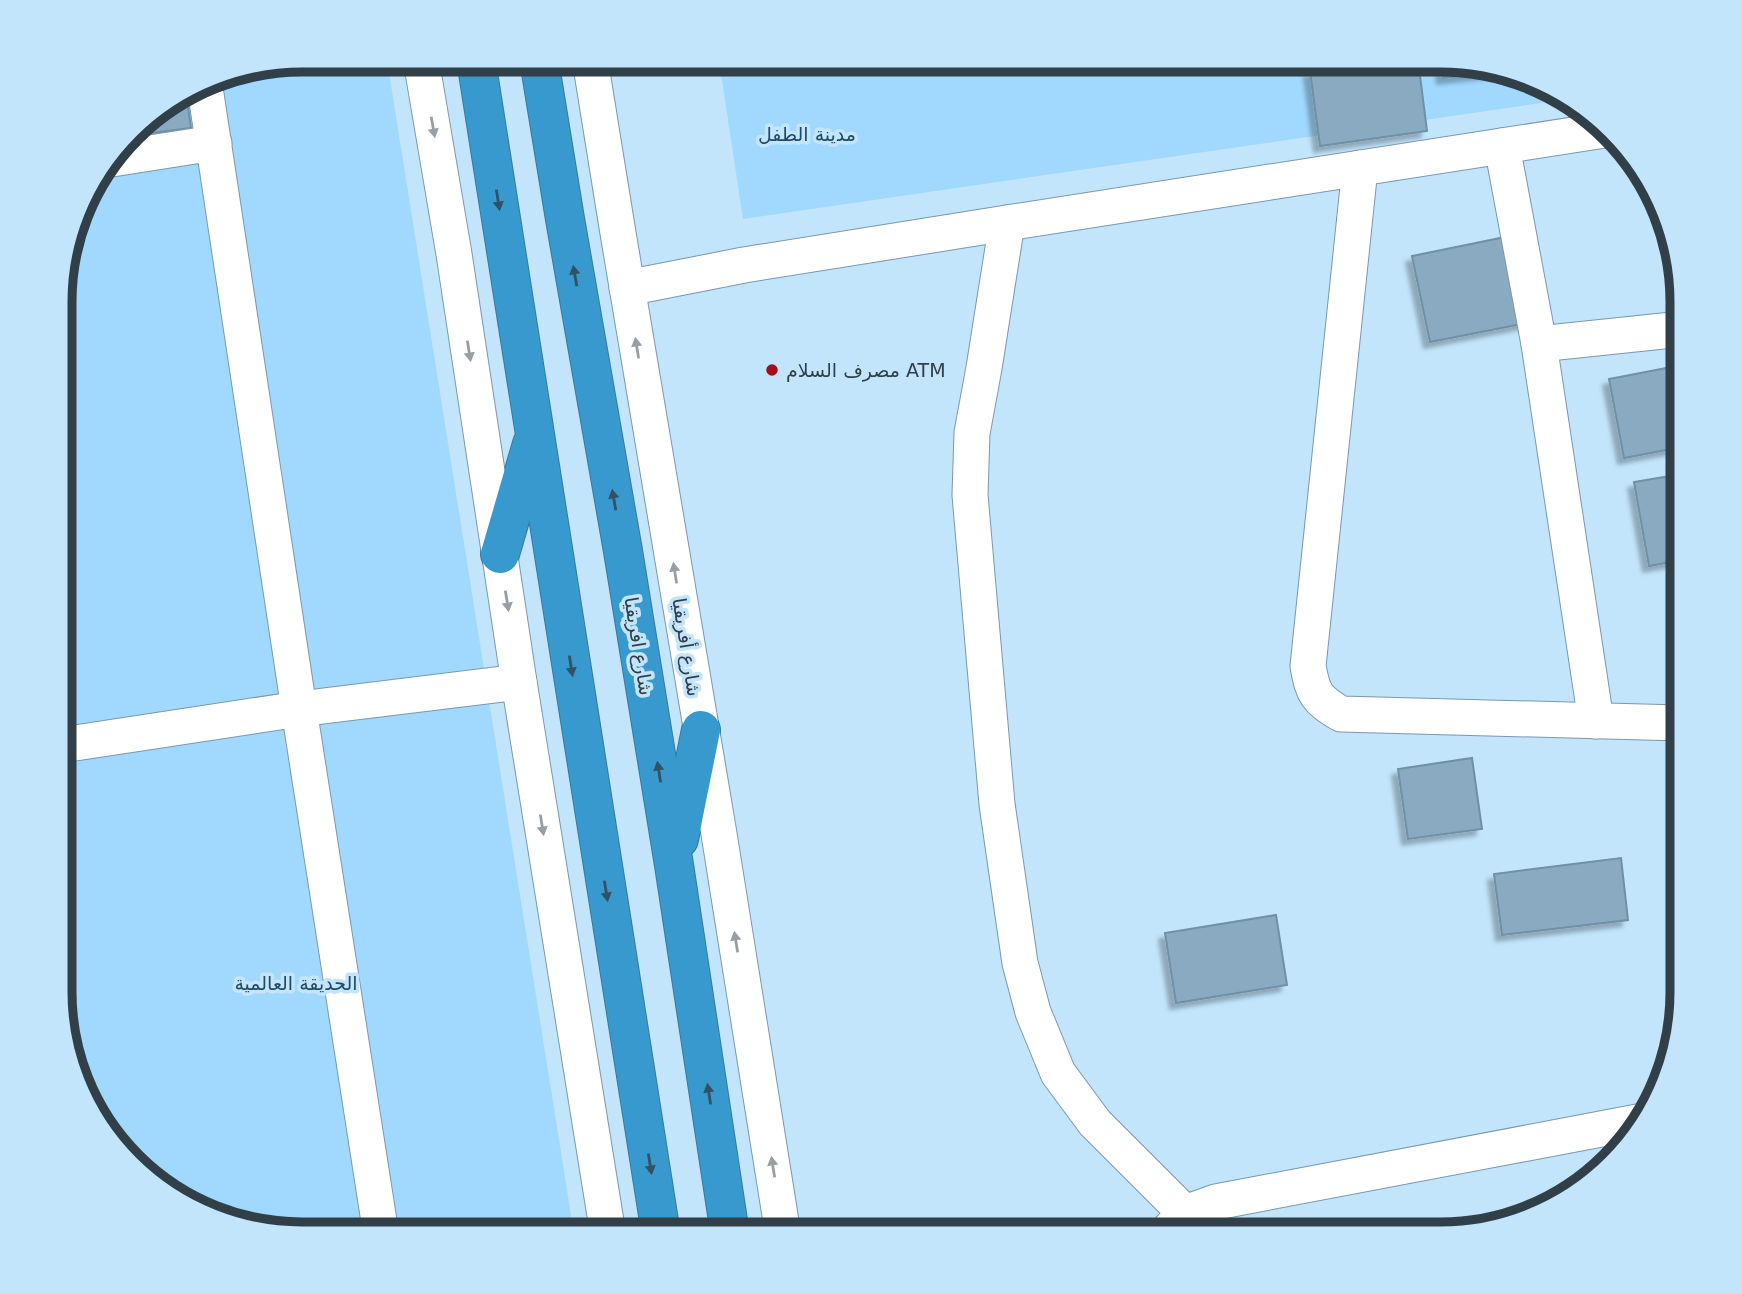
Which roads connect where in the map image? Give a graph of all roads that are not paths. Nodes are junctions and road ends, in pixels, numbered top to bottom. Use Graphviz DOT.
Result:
graph roads {
  1 [pos="423,72"];
  2 [pos="478,72"];
  3 [pos="541,72"];
  4 [pos="592,72"];
  5 [pos="206,93"];
  6 [pos="1595,132"];
  7 [pos="214,143"];
  8 [pos="1502,146"];
  9 [pos="124,157"];
  10 [pos="1360,168"];
  11 [pos="1007,223"];
  12 [pos="627,288"];
  13 [pos="1670,330"];
  14 [pos="1539,344"];
  15 [pos="535,435"];
  16 [pos="500,554"];
  17 [pos="519,682"];
  18 [pos="299,709"];
  19 [pos="1596,721"];
  20 [pos="1670,727"];
  21 [pos="701,730"];
  22 [pos="72,743"];
  23 [pos="674,865"];
  24 [pos="1628,1124"];
  25 [pos="379,1222"];
  26 [pos="606,1222"];
  27 [pos="659,1222"];
  28 [pos="728,1222"];
  29 [pos="781,1222"];
  30 [pos="1173,1222"];
  31 [pos="1179,1222"];
  1 -- 16 [label="street, one-way"];
  2 -- 15 [label="highway, one-way"];
  23 -- 3 [label="highway, شارع افريقيا, one-way"];
  4 -- 12 [label="street, شارع أفريقيا"];
  5 -- 7 [label="street"];
  6 -- 8 [label="street"];
  7 -- 9 [label="street"];
  7 -- 18 [label="street"];
  8 -- 10 [label="street"];
  8 -- 14 [label="street"];
  10 -- 11 [label="street"];
  10 -- 19 [label="street"];
  11 -- 12 [label="street"];
  11 -- 30 [label="street"];
  21 -- 12 [label="street, شارع أفريقيا, one-way"];
  13 -- 14 [label="street"];
  14 -- 19 [label="street"];
  15 -- 16 [label="highway"];
  15 -- 27 [label="highway, one-way"];
  16 -- 17 [label="street, one-way"];
  17 -- 18 [label="street"];
  17 -- 26 [label="street, one-way"];
  18 -- 22 [label="street"];
  18 -- 25 [label="street"];
  19 -- 20 [label="street"];
  21 -- 23 [label="highway"];
  29 -- 21 [label="street, شارع أفريقيا, one-way"];
  28 -- 23 [label="highway, شارع افريقيا, one-way"];
  24 -- 31 [label="street"];
}
